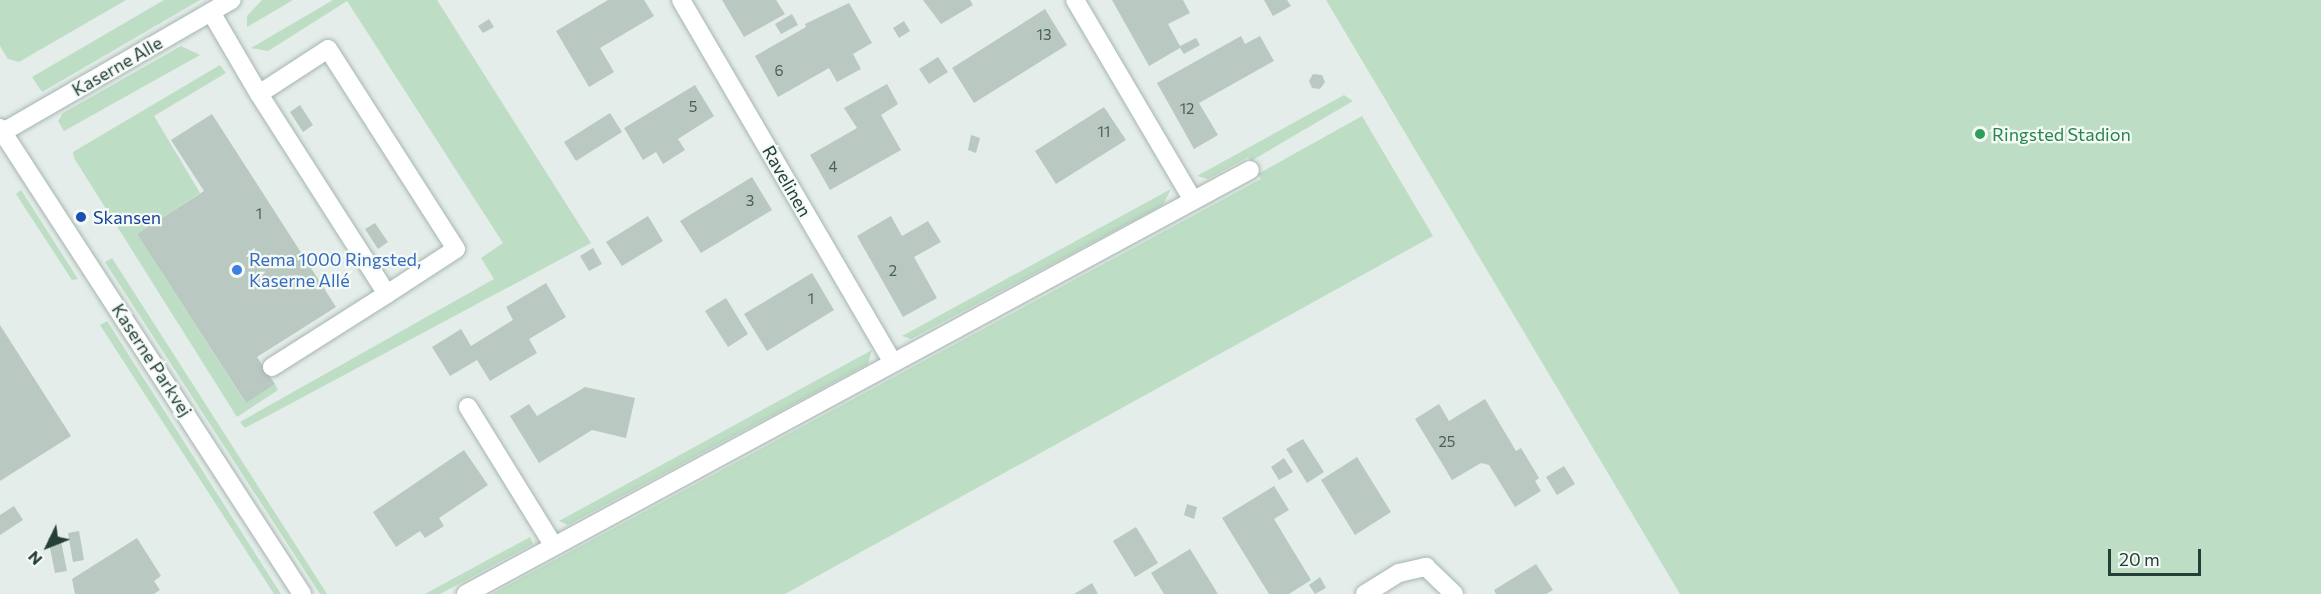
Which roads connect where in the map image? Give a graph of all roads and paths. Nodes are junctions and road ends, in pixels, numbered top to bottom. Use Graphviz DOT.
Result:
graph roads {
  1 [pos="232,0"];
  2 [pos="681,0"];
  3 [pos="1075,0"];
  4 [pos="211,12"];
  5 [pos="259,94"];
  6 [pos="1,131"];
  7 [pos="1250,170"];
  8 [pos="1193,200"];
  9 [pos="387,294"];
  10 [pos="893,363"];
  11 [pos="272,367"];
  12 [pos="468,407"];
  13 [pos="554,546"];
  14 [pos="302,594"];
  15 [pos="466,594"];
  16 [pos="1365,594"];
  17 [pos="1454,594"];
  1 -- 4 [label="street, Kaserne Alle"];
  2 -- 10 [label="street, Ravelinen"];
  3 -- 8 [label="street"];
  4 -- 5 [label="street"];
  4 -- 6 [label="street, Kaserne Alle"];
  5 -- 9 [label="street"];
  5 -- 9 [label="street"];
  6 -- 14 [label="street, Kaserne Parkvej"];
  7 -- 8 [label="street"];
  8 -- 10 [label="street"];
  9 -- 11 [label="street"];
  10 -- 13 [label="street"];
  12 -- 13 [label="street"];
  13 -- 15 [label="street"];
  16 -- 17 [label="street"];
}
